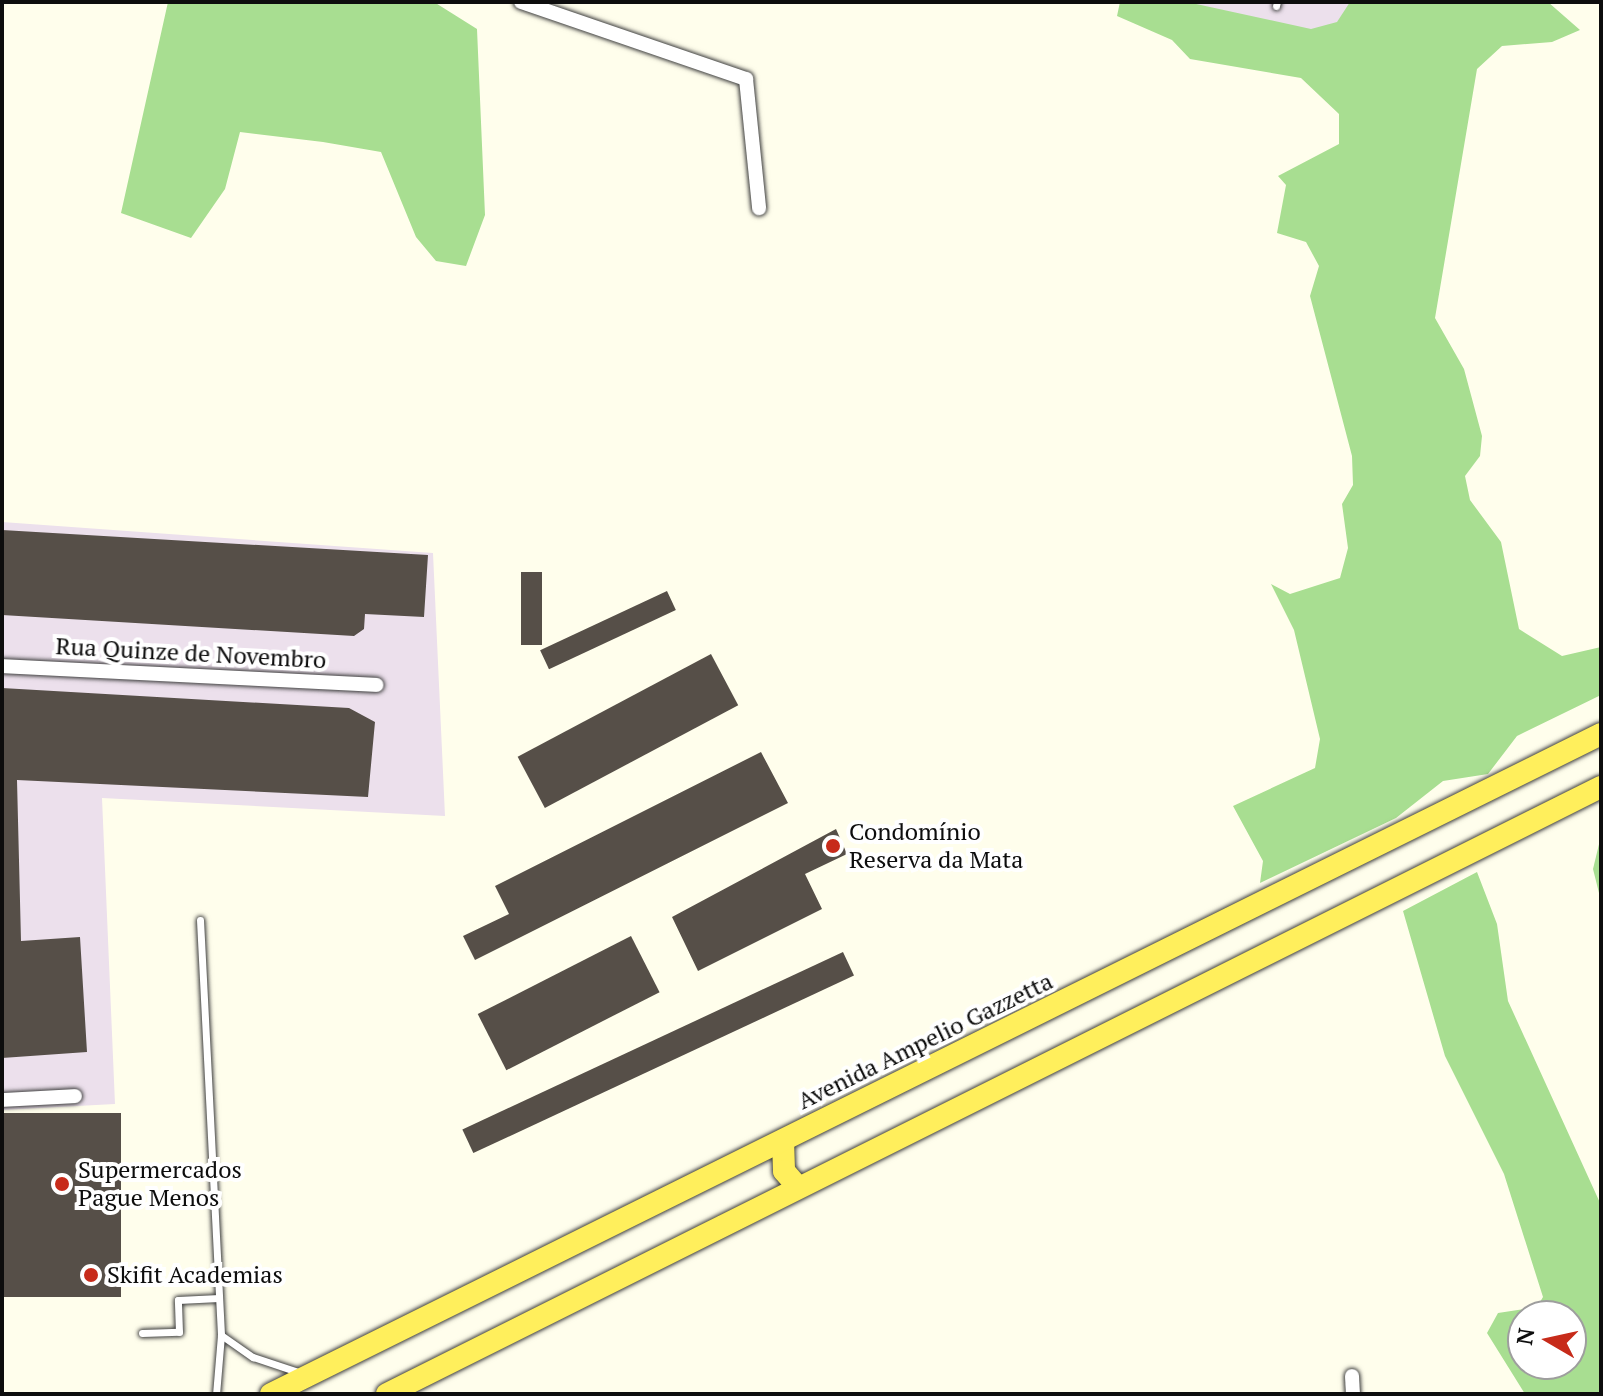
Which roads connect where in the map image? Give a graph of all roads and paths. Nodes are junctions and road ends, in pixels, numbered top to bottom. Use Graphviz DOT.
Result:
graph roads {
  1 [pos="521,2"];
  2 [pos="759,208"];
  3 [pos="2,666"];
  4 [pos="377,685"];
  5 [pos="1601,734"];
  6 [pos="1601,787"];
  7 [pos="200,920"];
  8 [pos="75,1096"];
  9 [pos="2,1100"];
  10 [pos="783,1141"];
  11 [pos="798,1187"];
  12 [pos="219,1298"];
  13 [pos="142,1333"];
  14 [pos="221,1335"];
  15 [pos="309,1375"];
  16 [pos="1352,1376"];
  17 [pos="216,1394"];
  18 [pos="271,1394"];
  19 [pos="387,1394"];
  20 [pos="1353,1394"];
  1 -- 2 [label="street"];
  3 -- 4 [label="street, Rua Quinze de Novembro"];
  5 -- 10 [label="main road, Avenida Ampelio Gazzetta"];
  6 -- 11 [label="main road"];
  7 -- 12 [label="lane"];
  8 -- 9 [label="street"];
  10 -- 11 [label="main road"];
  10 -- 15 [label="main road, Avenida Ampelio Gazzetta"];
  11 -- 19 [label="main road"];
  12 -- 13 [label="lane"];
  12 -- 14 [label="lane"];
  14 -- 15 [label="lane"];
  14 -- 17 [label="lane"];
  15 -- 18 [label="main road, Avenida Ampelio Gazzetta"];
  16 -- 20 [label="street"];
}
